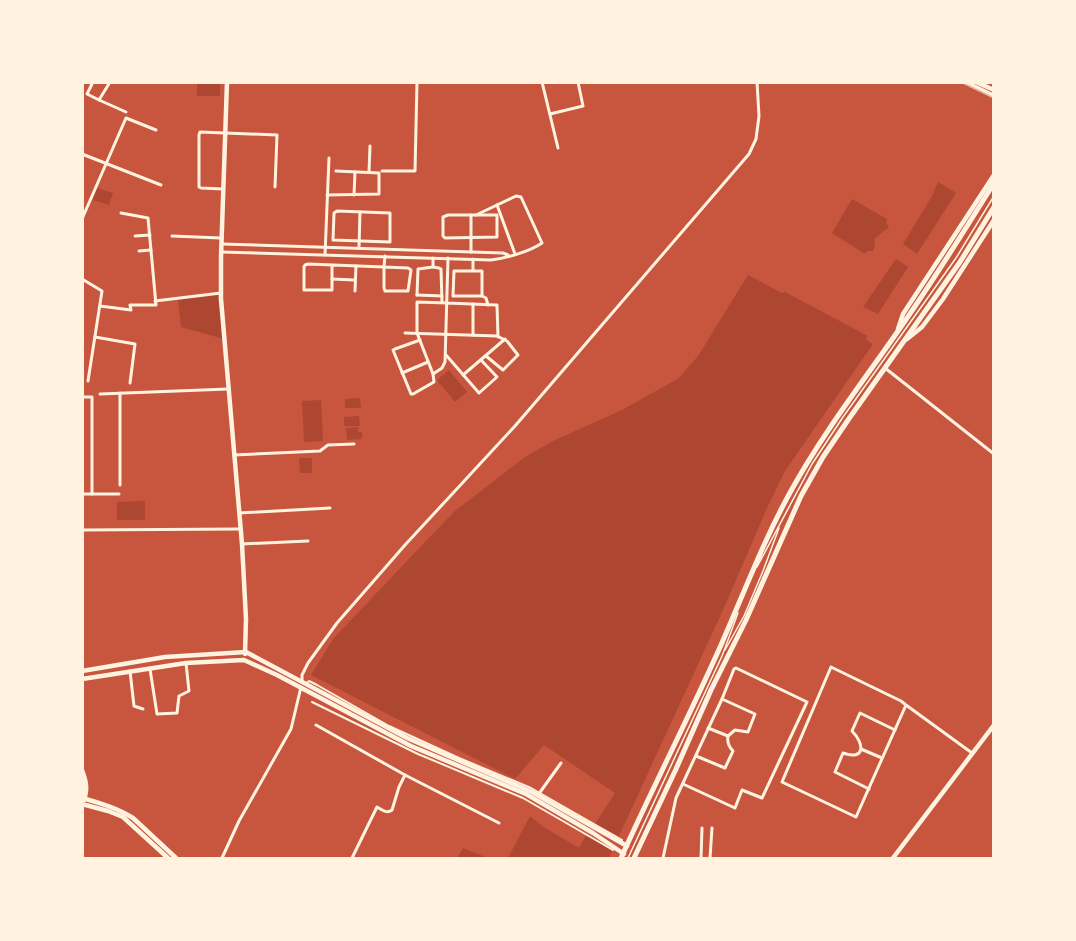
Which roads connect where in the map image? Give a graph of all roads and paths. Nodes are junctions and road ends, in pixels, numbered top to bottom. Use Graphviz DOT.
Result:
graph roads {
  1 [pos="89,82"];
  2 [pos="110,82"];
  3 [pos="227,82"];
  4 [pos="417,82"];
  5 [pos="542,82"];
  6 [pos="578,82"];
  7 [pos="757,82"];
  8 [pos="965,82"];
  9 [pos="976,82"];
  10 [pos="993,90"];
  11 [pos="993,96"];
  12 [pos="99,100"];
  13 [pos="126,112"];
  14 [pos="550,114"];
  15 [pos="156,130"];
  16 [pos="226,132"];
  17 [pos="370,146"];
  18 [pos="558,148"];
  19 [pos="82,154"];
  20 [pos="329,158"];
  21 [pos="106,164"];
  22 [pos="336,171"];
  23 [pos="382,171"];
  24 [pos="355,172"];
  25 [pos="369,172"];
  26 [pos="993,175"];
  27 [pos="993,183"];
  28 [pos="161,185"];
  29 [pos="275,187"];
  30 [pos="224,189"];
  31 [pos="327,195"];
  32 [pos="354,195"];
  33 [pos="993,196"];
  34 [pos="497,205"];
  35 [pos="993,207"];
  36 [pos="360,212"];
  37 [pos="121,213"];
  38 [pos="474,215"];
  39 [pos="82,219"];
  40 [pos="993,220"];
  41 [pos="150,235"];
  42 [pos="135,236"];
  43 [pos="172,236"];
  44 [pos="222,238"];
  45 [pos="471,238"];
  46 [pos="359,242"];
  47 [pos="384,243"];
  48 [pos="222,244"];
  49 [pos="325,247"];
  50 [pos="359,248"];
  51 [pos="384,249"];
  52 [pos="151,250"];
  53 [pos="139,251"];
  54 [pos="221,252"];
  55 [pos="471,252"];
  56 [pos="325,255"];
  57 [pos="508,255"];
  58 [pos="515,255"];
  59 [pos="385,256"];
  60 [pos="433,258"];
  61 [pos="448,258"];
  62 [pos="473,259"];
  63 [pos="332,265"];
  64 [pos="356,266"];
  65 [pos="384,267"];
  66 [pos="433,267"];
  67 [pos="473,271"];
  68 [pos="82,279"];
  69 [pos="332,279"];
  70 [pos="355,280"];
  71 [pos="355,291"];
  72 [pos="221,293"];
  73 [pos="417,295"];
  74 [pos="442,296"];
  75 [pos="482,296"];
  76 [pos="155,301"];
  77 [pos="417,302"];
  78 [pos="442,303"];
  79 [pos="447,303"];
  80 [pos="473,304"];
  81 [pos="488,305"];
  82 [pos="100,306"];
  83 [pos="405,333"];
  84 [pos="417,333"];
  85 [pos="446,334"];
  86 [pos="896,334"];
  87 [pos="473,335"];
  88 [pos="95,337"];
  89 [pos="498,337"];
  90 [pos="505,339"];
  91 [pos="420,340"];
  92 [pos="904,341"];
  93 [pos="445,354"];
  94 [pos="486,356"];
  95 [pos="481,360"];
  96 [pos="428,362"];
  97 [pos="885,368"];
  98 [pos="402,373"];
  99 [pos="433,374"];
  100 [pos="463,375"];
  101 [pos="88,381"];
  102 [pos="130,383"];
  103 [pos="228,389"];
  104 [pos="120,393"];
  105 [pos="100,394"];
  106 [pos="82,397"];
  107 [pos="354,444"];
  108 [pos="993,454"];
  109 [pos="234,455"];
  110 [pos="120,485"];
  111 [pos="82,494"];
  112 [pos="92,494"];
  113 [pos="119,494"];
  114 [pos="330,508"];
  115 [pos="239,513"];
  116 [pos="782,523"];
  117 [pos="240,529"];
  118 [pos="82,530"];
  119 [pos="309,541"];
  120 [pos="242,544"];
  121 [pos="245,652"];
  122 [pos="722,656"];
  123 [pos="244,660"];
  124 [pos="186,663"];
  125 [pos="150,669"];
  126 [pos="82,671"];
  127 [pos="130,671"];
  128 [pos="82,680"];
  129 [pos="303,684"];
  130 [pos="722,699"];
  131 [pos="312,702"];
  132 [pos="906,705"];
  133 [pos="143,709"];
  134 [pos="316,724"];
  135 [pos="993,725"];
  136 [pos="708,728"];
  137 [pos="895,730"];
  138 [pos="728,736"];
  139 [pos="861,749"];
  140 [pos="972,753"];
  141 [pos="696,756"];
  142 [pos="882,758"];
  143 [pos="561,763"];
  144 [pos="82,770"];
  145 [pos="405,775"];
  146 [pos="683,784"];
  147 [pos="868,789"];
  148 [pos="87,791"];
  149 [pos="539,794"];
  150 [pos="83,801"];
  151 [pos="94,801"];
  152 [pos="499,823"];
  153 [pos="702,828"];
  154 [pos="712,828"];
  155 [pos="622,840"];
  156 [pos="627,846"];
  157 [pos="613,850"];
  158 [pos="624,857"];
  159 [pos="168,858"];
  160 [pos="176,858"];
  161 [pos="222,858"];
  162 [pos="352,858"];
  163 [pos="634,858"];
  164 [pos="663,858"];
  165 [pos="701,858"];
  166 [pos="710,858"];
  167 [pos="893,858"];
  1 -- 12 [label="street"];
  2 -- 12 [label="street"];
  3 -- 16 [label="street"];
  4 -- 23 [label="street"];
  5 -- 14 [label="street"];
  6 -- 14 [label="street"];
  7 -- 129 [label="street"];
  8 -- 11 [label="street"];
  9 -- 10 [label="street"];
  12 -- 13 [label="street"];
  14 -- 18 [label="street"];
  15 -- 21 [label="street"];
  16 -- 29 [label="street"];
  16 -- 30 [label="street"];
  16 -- 30 [label="street"];
  17 -- 25 [label="street"];
  19 -- 21 [label="street"];
  20 -- 31 [label="street"];
  21 -- 28 [label="street"];
  21 -- 39 [label="street"];
  22 -- 24 [label="street"];
  24 -- 25 [label="street"];
  24 -- 32 [label="street"];
  25 -- 32 [label="street"];
  26 -- 86 [label="street"];
  27 -- 86 [label="main road"];
  30 -- 44 [label="street"];
  31 -- 32 [label="street"];
  31 -- 49 [label="street"];
  33 -- 116 [label="lane"];
  34 -- 38 [label="street"];
  34 -- 58 [label="street"];
  34 -- 58 [label="street"];
  35 -- 92 [label="main road"];
  36 -- 46 [label="street"];
  36 -- 46 [label="street"];
  36 -- 47 [label="street"];
  37 -- 41 [label="street"];
  38 -- 45 [label="street"];
  38 -- 45 [label="street"];
  38 -- 45 [label="street"];
  40 -- 92 [label="street"];
  41 -- 42 [label="street"];
  41 -- 52 [label="street"];
  43 -- 44 [label="street"];
  44 -- 48 [label="street"];
  45 -- 55 [label="street"];
  46 -- 47 [label="street"];
  46 -- 50 [label="street"];
  47 -- 51 [label="street"];
  48 -- 49 [label="street"];
  48 -- 54 [label="street"];
  49 -- 50 [label="street"];
  49 -- 56 [label="street"];
  50 -- 51 [label="street"];
  51 -- 55 [label="street"];
  52 -- 53 [label="street"];
  52 -- 76 [label="street"];
  54 -- 56 [label="street"];
  54 -- 72 [label="street"];
  55 -- 57 [label="street"];
  56 -- 59 [label="street"];
  57 -- 58 [label="street"];
  57 -- 62 [label="street"];
  59 -- 60 [label="street"];
  59 -- 65 [label="street"];
  60 -- 61 [label="street"];
  60 -- 66 [label="street"];
  61 -- 62 [label="street"];
  61 -- 79 [label="street"];
  62 -- 67 [label="street"];
  63 -- 64 [label="street"];
  63 -- 69 [label="street"];
  63 -- 69 [label="street"];
  64 -- 65 [label="street"];
  64 -- 70 [label="street"];
  65 -- 65 [label="street"];
  66 -- 73 [label="street"];
  66 -- 74 [label="street"];
  67 -- 75 [label="street"];
  67 -- 75 [label="street"];
  68 -- 82 [label="street"];
  69 -- 70 [label="street"];
  70 -- 71 [label="street"];
  72 -- 76 [label="street"];
  72 -- 103 [label="street"];
  73 -- 74 [label="street"];
  73 -- 77 [label="street"];
  74 -- 78 [label="street"];
  75 -- 81 [label="street"];
  76 -- 82 [label="street"];
  77 -- 78 [label="street"];
  77 -- 84 [label="street"];
  78 -- 79 [label="street"];
  79 -- 80 [label="street"];
  79 -- 85 [label="street"];
  80 -- 81 [label="street"];
  80 -- 87 [label="street"];
  81 -- 89 [label="street"];
  82 -- 88 [label="street"];
  83 -- 84 [label="street"];
  84 -- 85 [label="street"];
  84 -- 91 [label="street"];
  85 -- 87 [label="street"];
  85 -- 93 [label="street"];
  86 -- 156 [label="main road"];
  87 -- 89 [label="street"];
  88 -- 101 [label="street"];
  88 -- 102 [label="street"];
  89 -- 90 [label="street"];
  90 -- 94 [label="street"];
  90 -- 94 [label="street"];
  91 -- 96 [label="street"];
  91 -- 98 [label="street"];
  92 -- 97 [label="main road"];
  93 -- 99 [label="street"];
  93 -- 100 [label="street"];
  94 -- 95 [label="street"];
  95 -- 100 [label="street"];
  95 -- 100 [label="street"];
  96 -- 98 [label="street"];
  96 -- 99 [label="street"];
  97 -- 108 [label="street"];
  97 -- 163 [label="main road"];
  98 -- 99 [label="street"];
  103 -- 104 [label="street"];
  103 -- 109 [label="street"];
  104 -- 105 [label="street"];
  104 -- 110 [label="street"];
  106 -- 112 [label="street"];
  107 -- 109 [label="street"];
  109 -- 115 [label="street"];
  111 -- 112 [label="street"];
  112 -- 113 [label="street"];
  114 -- 115 [label="street"];
  115 -- 117 [label="street"];
  116 -- 122 [label="lane"];
  116 -- 122 [label="lane"];
  117 -- 118 [label="street"];
  117 -- 120 [label="street"];
  119 -- 120 [label="street"];
  120 -- 121 [label="street"];
  121 -- 123 [label="street"];
  121 -- 126 [label="street"];
  121 -- 129 [label="street"];
  122 -- 158 [label="lane"];
  123 -- 124 [label="street"];
  123 -- 129 [label="street"];
  124 -- 125 [label="street"];
  124 -- 125 [label="street"];
  125 -- 127 [label="street"];
  127 -- 128 [label="street"];
  127 -- 133 [label="street"];
  129 -- 149 [label="street"];
  129 -- 158 [label="street"];
  129 -- 161 [label="street"];
  130 -- 136 [label="street"];
  130 -- 138 [label="street"];
  130 -- 146 [label="street"];
  131 -- 157 [label="street"];
  132 -- 137 [label="street"];
  132 -- 140 [label="street"];
  132 -- 147 [label="street"];
  134 -- 145 [label="street"];
  135 -- 140 [label="street"];
  136 -- 138 [label="street"];
  136 -- 141 [label="street"];
  137 -- 139 [label="street"];
  137 -- 142 [label="street"];
  138 -- 141 [label="street"];
  139 -- 142 [label="street"];
  139 -- 147 [label="street"];
  140 -- 167 [label="street"];
  141 -- 146 [label="street"];
  142 -- 147 [label="street"];
  143 -- 149 [label="street"];
  144 -- 148 [label="street"];
  145 -- 152 [label="street"];
  145 -- 162 [label="street"];
  146 -- 164 [label="street"];
  148 -- 150 [label="street"];
  148 -- 151 [label="street"];
  149 -- 155 [label="street"];
  149 -- 156 [label="street"];
  150 -- 151 [label="street"];
  150 -- 159 [label="street"];
  151 -- 160 [label="street"];
  153 -- 165 [label="street"];
  154 -- 166 [label="street"];
  156 -- 158 [label="main road"];
}
